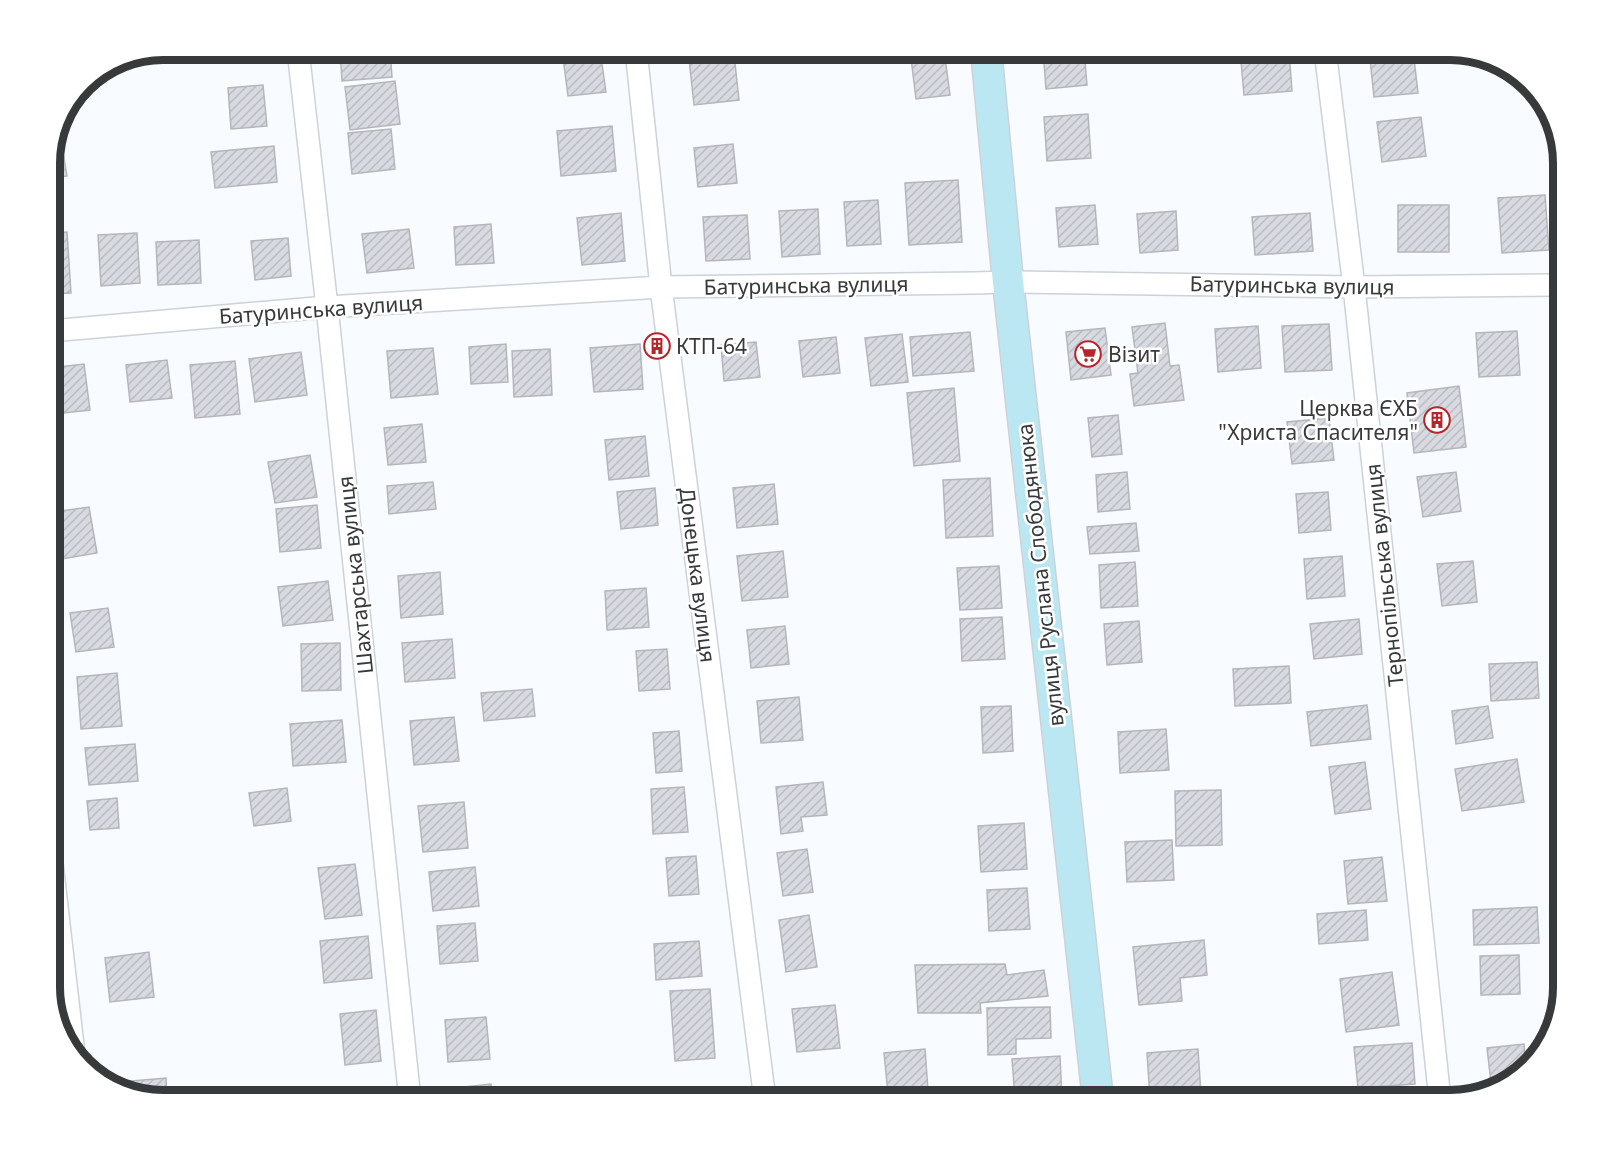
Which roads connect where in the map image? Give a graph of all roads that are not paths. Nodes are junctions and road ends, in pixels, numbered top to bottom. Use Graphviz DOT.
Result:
graph roads {
  1 [pos="299,60"];
  2 [pos="637,60"];
  3 [pos="987,60"];
  4 [pos="1326,60"];
  5 [pos="1008,282"];
  6 [pos="1553,285"];
  7 [pos="661,287"];
  8 [pos="1354,287"];
  9 [pos="327,307"];
  10 [pos="60,331"];
  11 [pos="60,933"];
  12 [pos="72,1033"];
  13 [pos="409,1090"];
  14 [pos="764,1090"];
  15 [pos="1097,1090"];
  16 [pos="1439,1090"];
  1 -- 9 [label="street, Шахтарська вулиця"];
  2 -- 7 [label="street, Донецька вулиця"];
  3 -- 5 [label="main road, вулиця Руслана Слободянюка"];
  4 -- 8 [label="street, Тернопільська вулиця"];
  5 -- 7 [label="street, Батуринська вулиця"];
  5 -- 8 [label="street, Батуринська вулиця"];
  5 -- 15 [label="main road, вулиця Руслана Слободянюка"];
  6 -- 8 [label="street, Батуринська вулиця"];
  7 -- 9 [label="street, Батуринська вулиця"];
  7 -- 14 [label="street, Донецька вулиця"];
  8 -- 16 [label="street, Тернопільська вулиця"];
  9 -- 10 [label="street, Батуринська вулиця"];
  9 -- 13 [label="street, Шахтарська вулиця"];
  11 -- 12 [label="street"];
}
